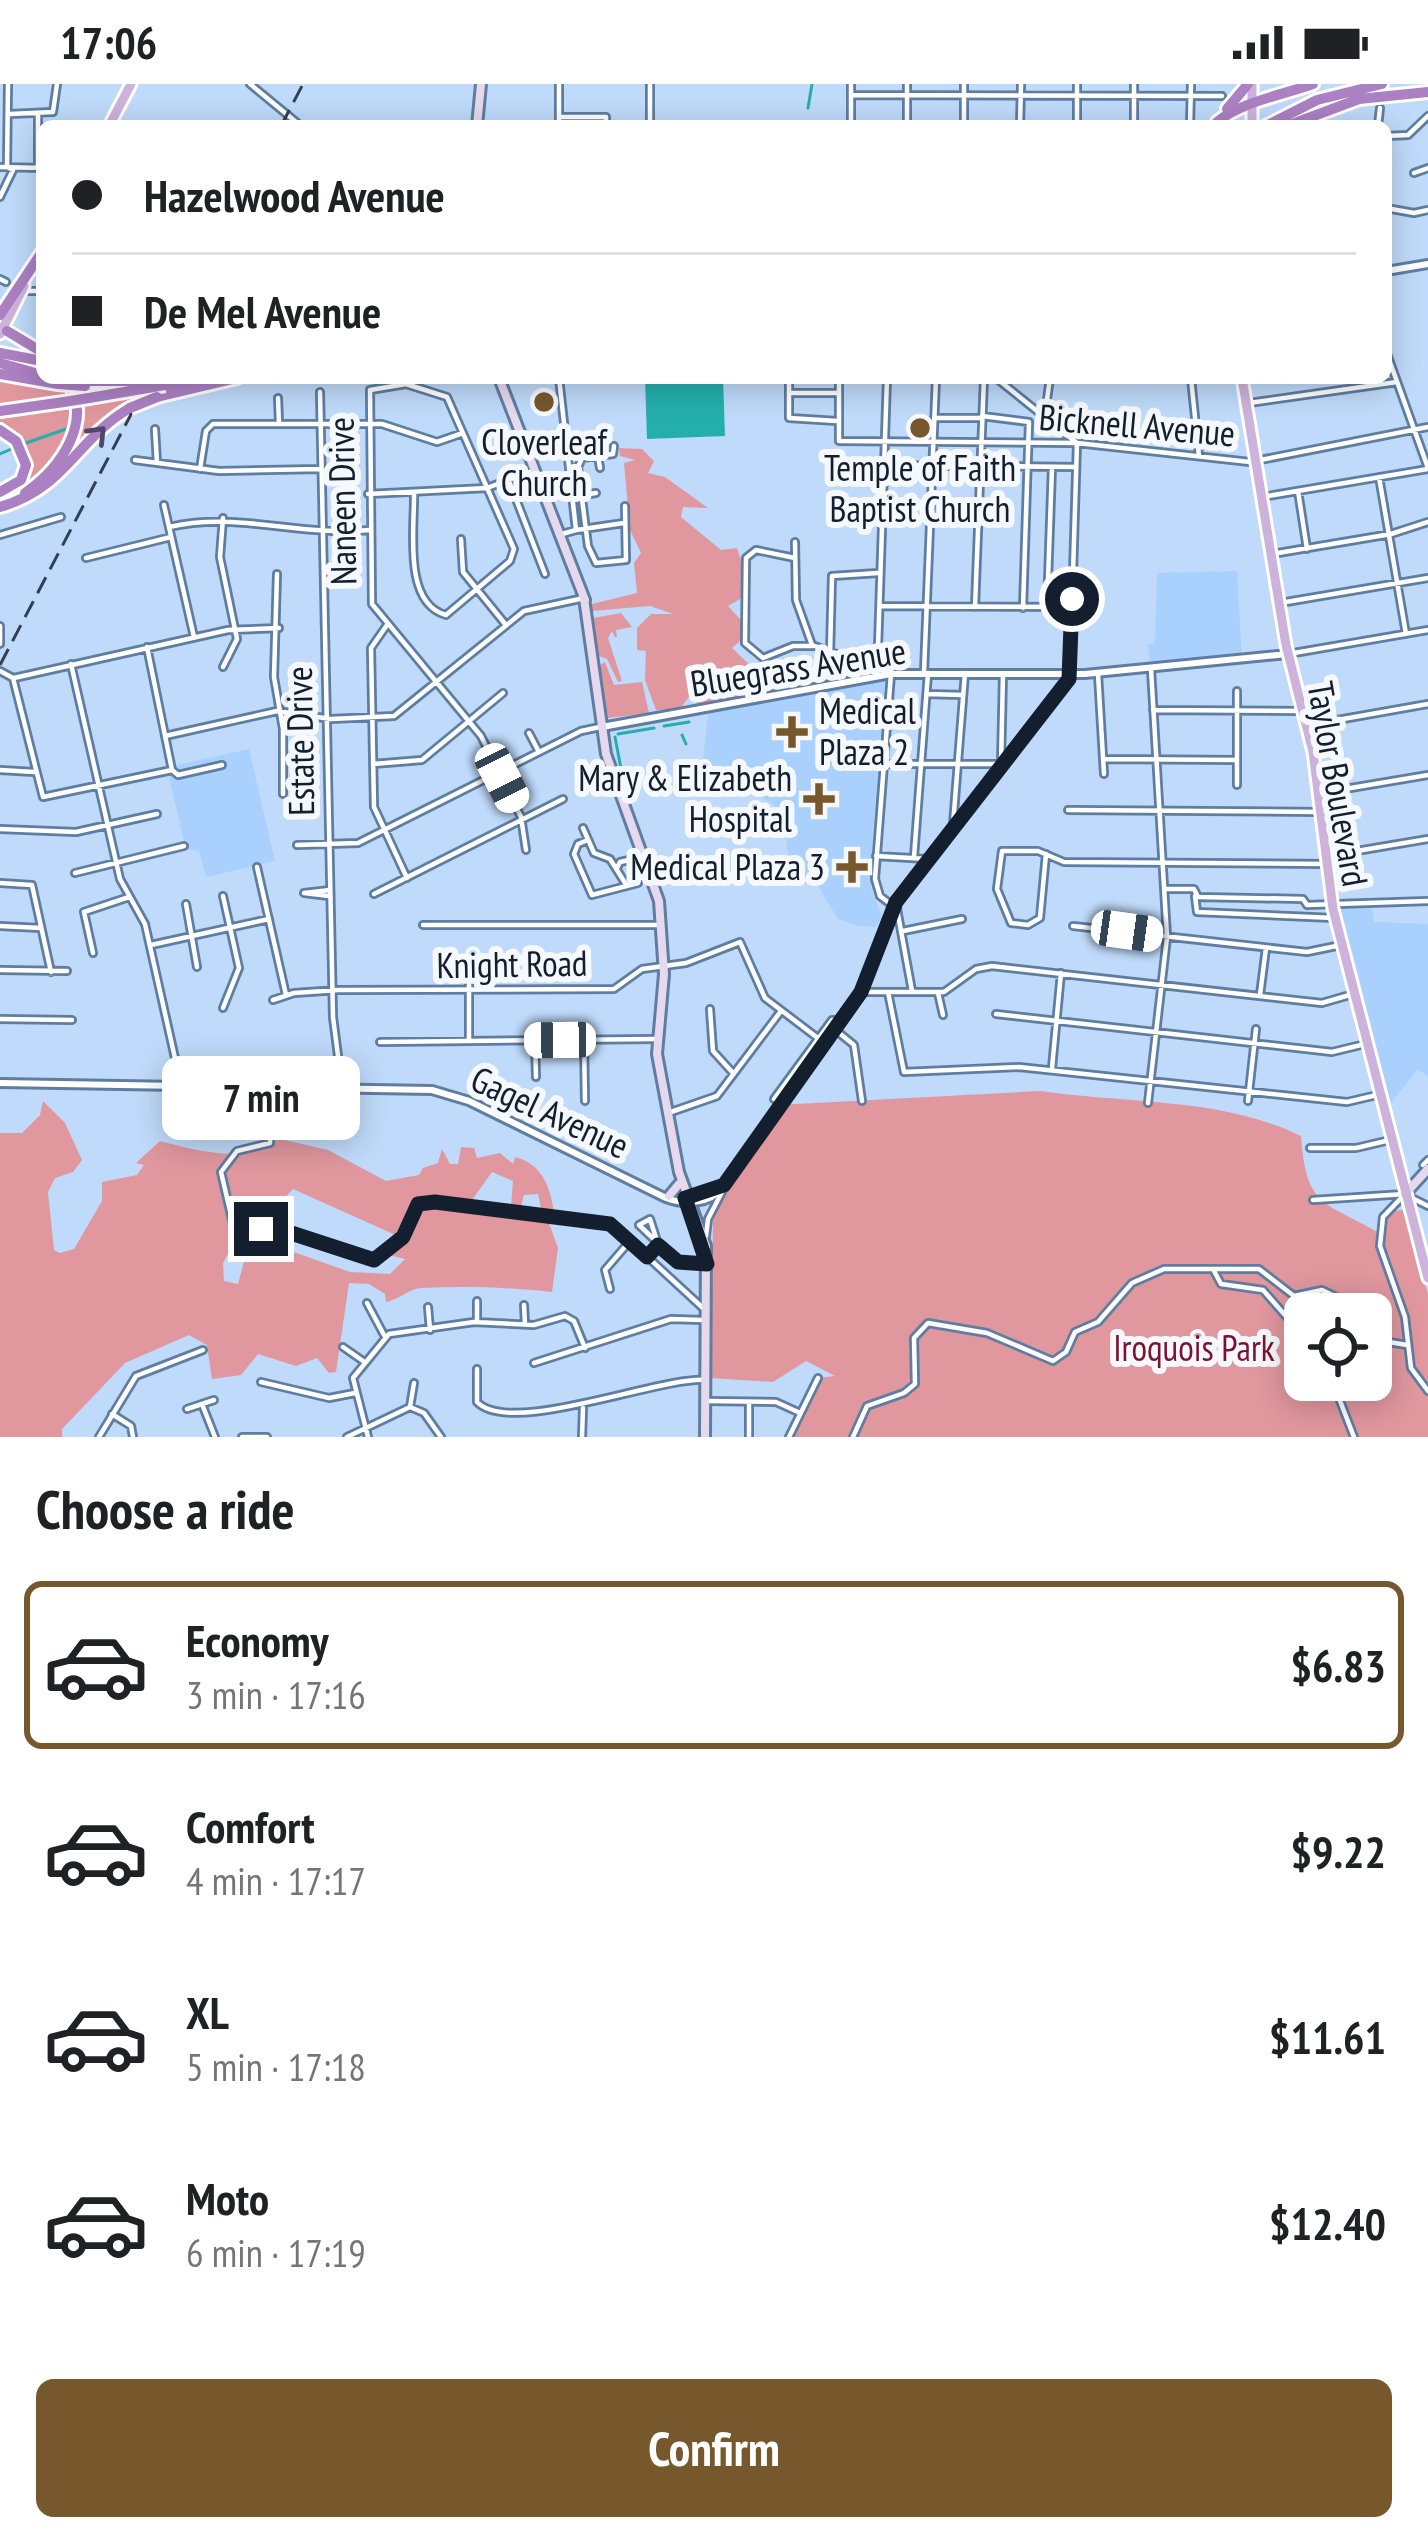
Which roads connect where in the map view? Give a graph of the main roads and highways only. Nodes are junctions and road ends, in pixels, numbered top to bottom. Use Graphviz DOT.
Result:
graph roads {
  1 [pos="130,84"];
  2 [pos="481,84"];
  3 [pos="1313,84"];
  4 [pos="1382,84"];
  5 [pos="1250,85"];
  6 [pos="1428,92"];
  7 [pos="1274,98"];
  8 [pos="1252,107"];
  9 [pos="112,120"];
  10 [pos="478,120"];
  11 [pos="1219,120"];
  12 [pos="1220,120"];
  13 [pos="1252,120"];
  14 [pos="1278,120"];
  15 [pos="1303,120"];
  16 [pos="36,263"];
  17 [pos="36,267"];
  18 [pos="33,273"];
  19 [pos="0,316"];
  20 [pos="4,333"];
  21 [pos="36,349"];
  22 [pos="1,359"];
  23 [pos="36,361"];
  24 [pos="36,371"];
  25 [pos="36,373"];
  26 [pos="63,384"];
  27 [pos="72,384"];
  28 [pos="107,384"];
  29 [pos="171,384"];
  30 [pos="213,384"];
  31 [pos="501,384"];
  32 [pos="1243,384"];
  33 [pos="134,385"];
  34 [pos="85,388"];
  35 [pos="0,410"];
  36 [pos="0,430"];
  37 [pos="0,492"];
  38 [pos="0,506"];
  39 [pos="1426,1165"];
  40 [pos="677,1172"];
  41 [pos="680,1184"];
  42 [pos="1405,1194"];
  43 [pos="669,1196"];
  44 [pos="687,1200"];
  45 [pos="1428,1278"];
  46 [pos="705,1437"];
  1 -- 9 [label="main road"];
  2 -- 10 [label="main road"];
  3 -- 7 [label="highway"];
  4 -- 14 [label="highway"];
  5 -- 7 [label="highway"];
  5 -- 8 [label="main road"];
  5 -- 11 [label="highway"];
  6 -- 15 [label="highway"];
  7 -- 8 [label="highway"];
  8 -- 12 [label="highway"];
  8 -- 13 [label="main road"];
  16 -- 19 [label="highway"];
  17 -- 18 [label="main road"];
  18 -- 20 [label="main road"];
  18 -- 20 [label="main road"];
  20 -- 21 [label="highway"];
  20 -- 22 [label="main road"];
  22 -- 23 [label="highway"];
  22 -- 24 [label="highway"];
  22 -- 25 [label="highway"];
  26 -- 38 [label="highway"];
  27 -- 34 [label="highway, bridge"];
  28 -- 34 [label="highway"];
  29 -- 33 [label="highway, bridge"];
  38 -- 30 [label="highway, one-way, bridge"];
  31 -- 40 [label="main road"];
  32 -- 42 [label="main road, Taylor Boulevard"];
  33 -- 34 [label="highway"];
  34 -- 35 [label="highway, bridge"];
  36 -- 37 [label="highway"];
  39 -- 42 [label="main road"];
  40 -- 41 [label="main road"];
  40 -- 44 [label="main road"];
  41 -- 43 [label="main road"];
  41 -- 44 [label="main road"];
  42 -- 45 [label="main road, Taylor Boulevard"];
  44 -- 46 [label="main road"];
}
